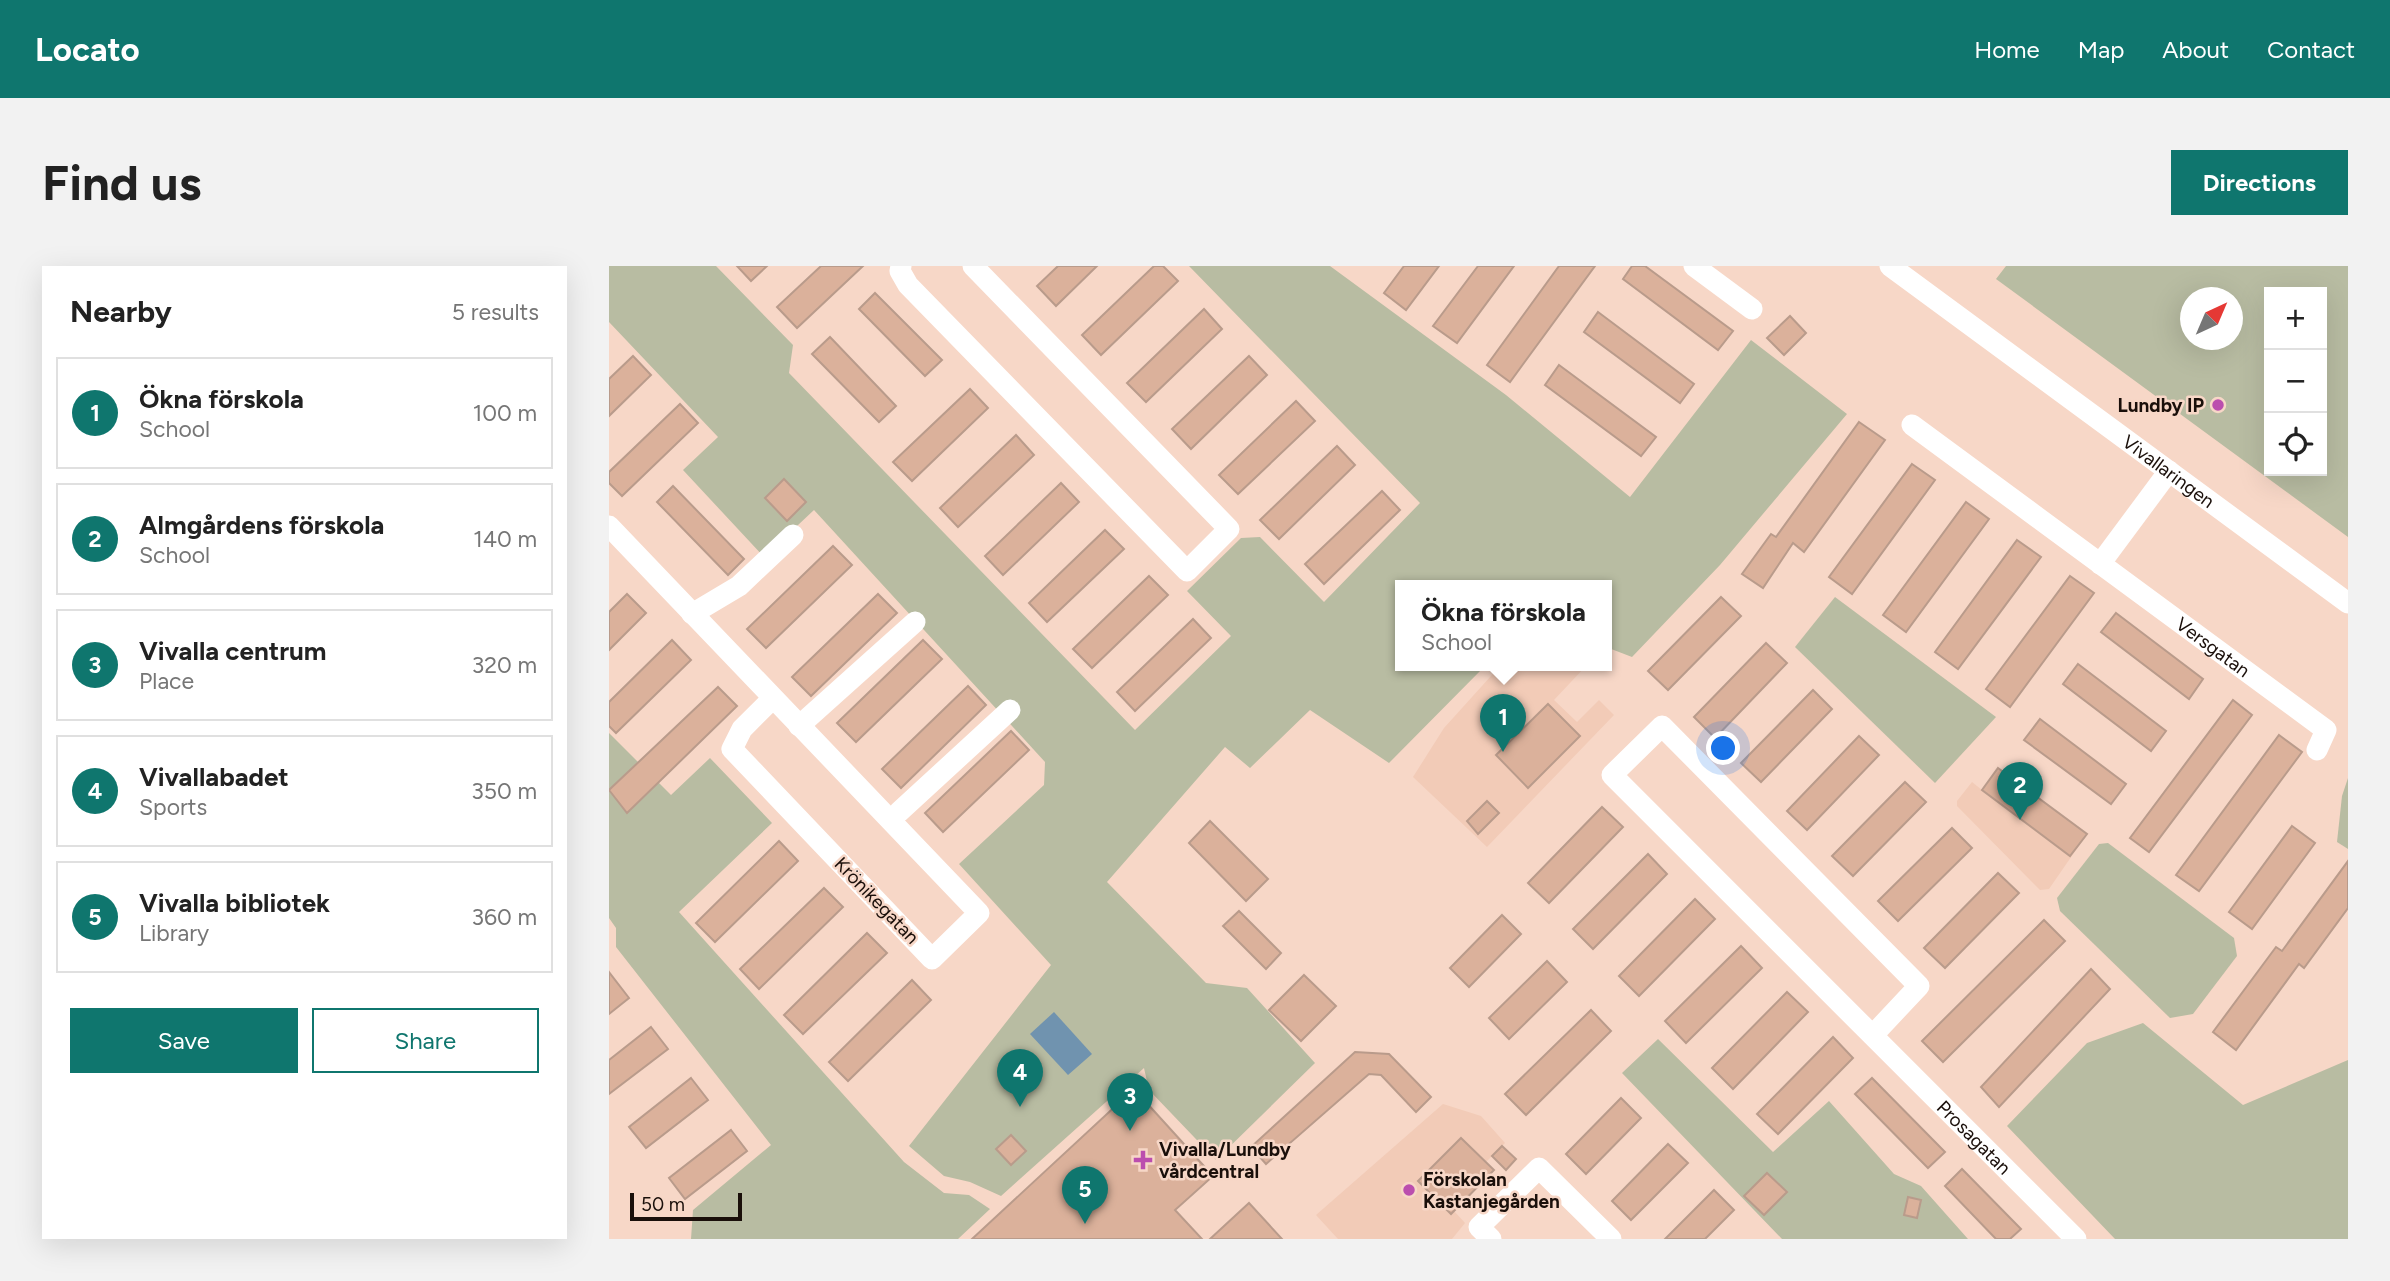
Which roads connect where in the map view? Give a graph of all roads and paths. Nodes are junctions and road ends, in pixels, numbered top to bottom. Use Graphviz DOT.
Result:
graph roads {
  1 [pos="901,266"];
  2 [pos="973,266"];
  3 [pos="1694,266"];
  4 [pos="1890,266"];
  5 [pos="1752,309"];
  6 [pos="1912,425"];
  7 [pos="2169,471"];
  8 [pos="609,526"];
  9 [pos="793,535"];
  10 [pos="2100,564"];
  11 [pos="2348,603"];
  12 [pos="692,614"];
  13 [pos="915,621"];
  14 [pos="773,698"];
  15 [pos="1010,710"];
  16 [pos="799,726"];
  17 [pos="2322,740"];
  18 [pos="899,812"];
  19 [pos="1873,1035"];
  20 [pos="1491,1239"];
  21 [pos="1611,1239"];
  22 [pos="2076,1239"];
  1 -- 2 [label="street"];
  3 -- 5 [label="street"];
  4 -- 7 [label="street, Vivallaringen"];
  6 -- 10 [label="street, Versgatan"];
  7 -- 10 [label="street"];
  7 -- 11 [label="street, Vivallaringen"];
  8 -- 12 [label="street, Krönikegatan"];
  9 -- 12 [label="street"];
  10 -- 17 [label="street, Versgatan"];
  12 -- 14 [label="street, Krönikegatan"];
  13 -- 16 [label="street"];
  14 -- 16 [label="street, Krönikegatan"];
  14 -- 16 [label="street, Krönikegatan"];
  15 -- 18 [label="street"];
  19 -- 19 [label="street, Prosagatan"];
  19 -- 22 [label="street, Prosagatan"];
  20 -- 21 [label="street"];
}
